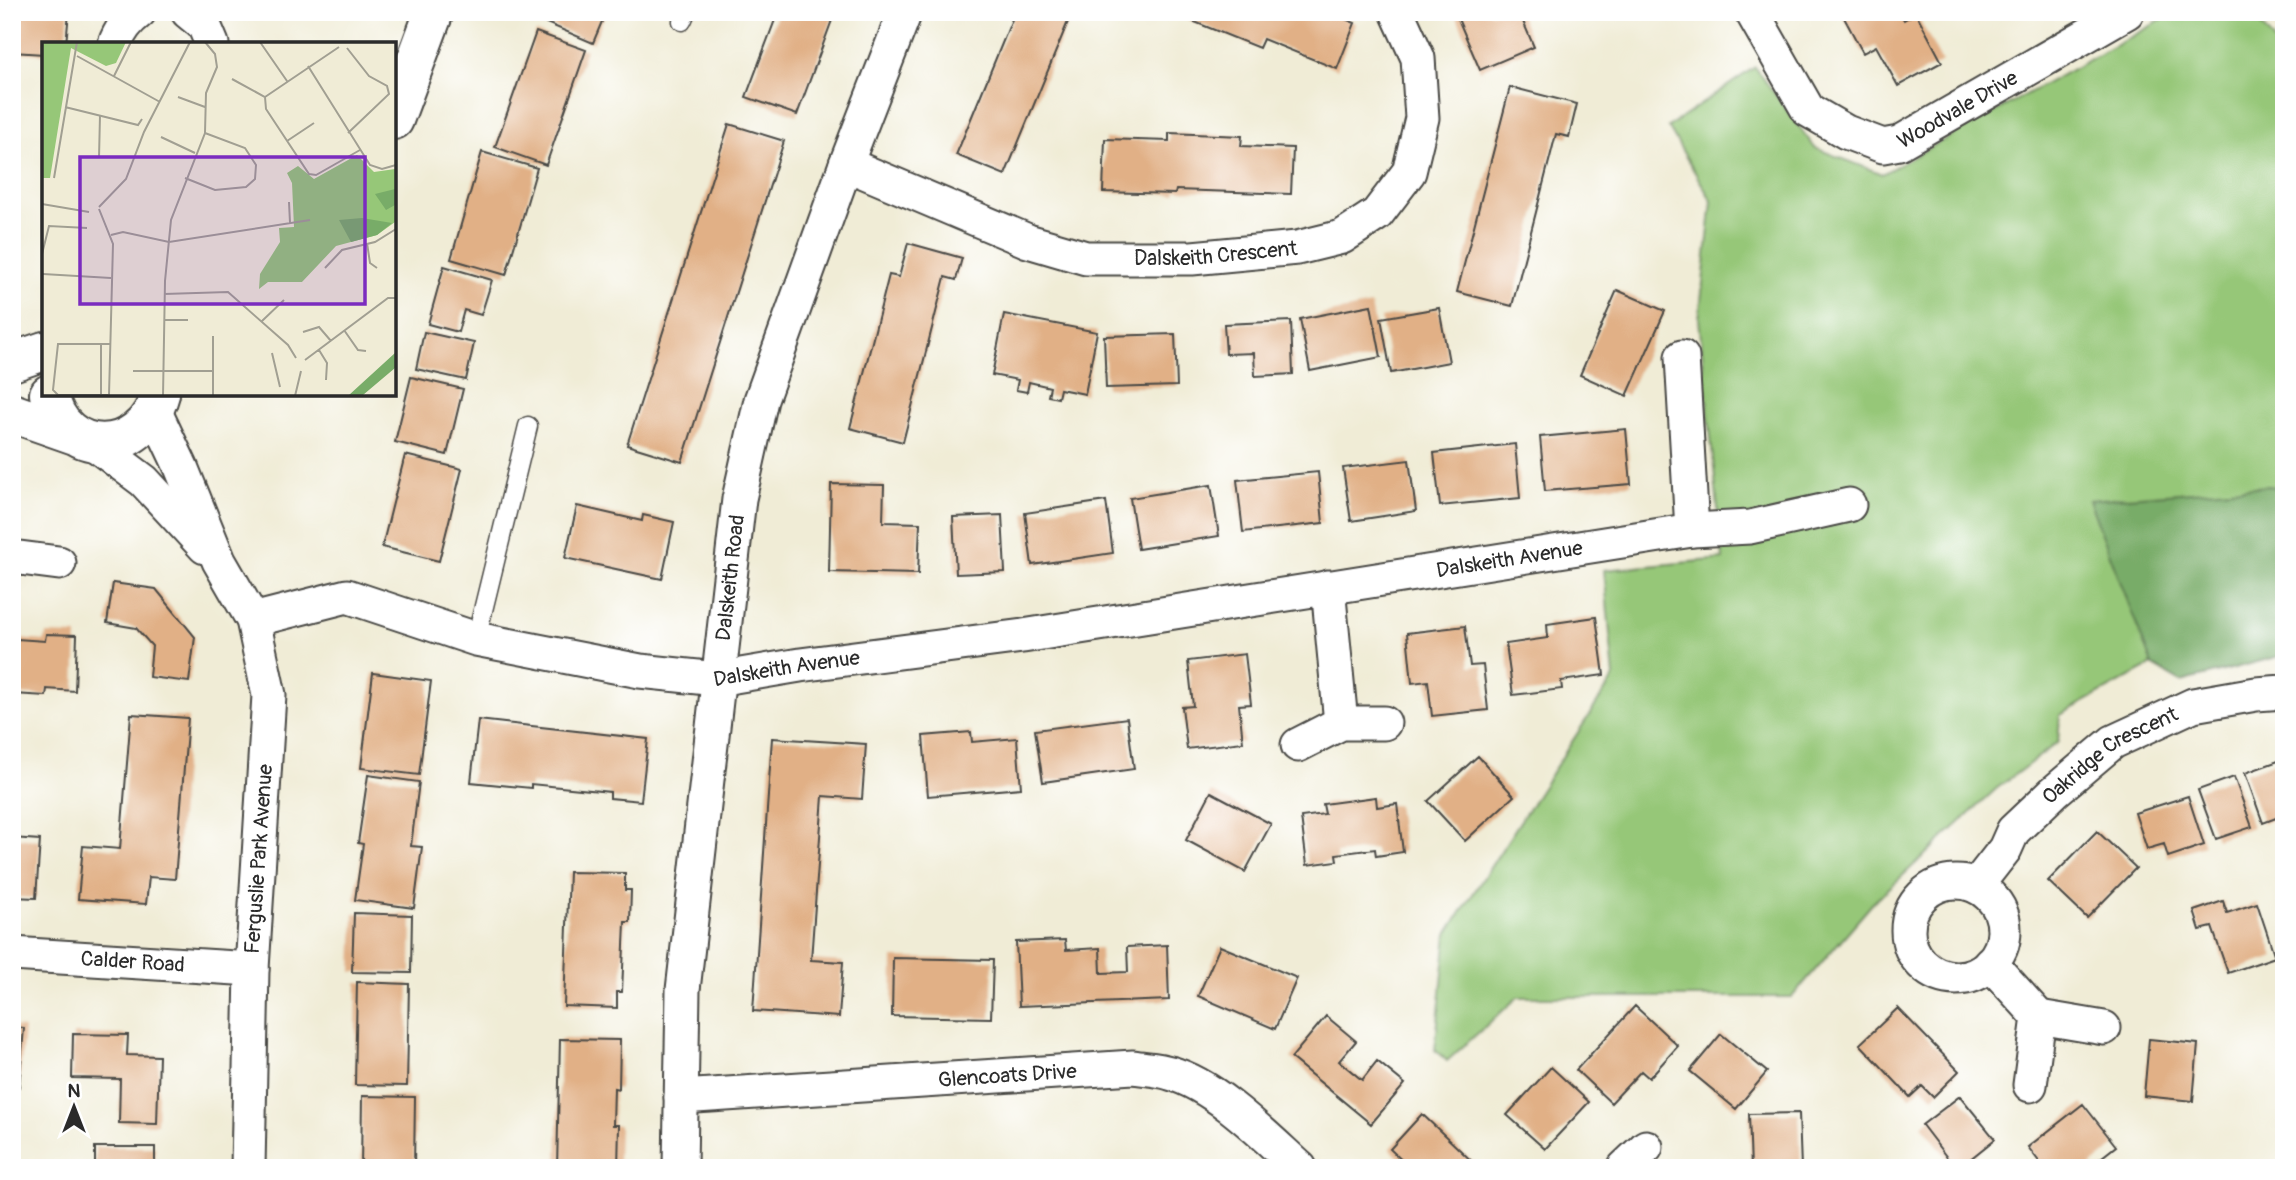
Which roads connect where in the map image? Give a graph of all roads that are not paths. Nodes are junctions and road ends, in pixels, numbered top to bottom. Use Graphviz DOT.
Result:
graph roads {
  1 [pos="139,12"];
  2 [pos="188,12"];
  3 [pos="434,12"];
  4 [pos="905,12"];
  5 [pos="1397,12"];
  6 [pos="1752,12"];
  7 [pos="2127,12"];
  8 [pos="116,42"];
  9 [pos="211,42"];
  10 [pos="396,115"];
  11 [pos="846,164"];
  12 [pos="42,352"];
  13 [pos="1682,357"];
  14 [pos="12,362"];
  15 [pos="49,396"];
  16 [pos="159,399"];
  17 [pos="12,412"];
  18 [pos="528,426"];
  19 [pos="83,438"];
  20 [pos="1849,505"];
  21 [pos="1692,530"];
  22 [pos="12,557"];
  23 [pos="219,561"];
  24 [pos="58,563"];
  25 [pos="1328,587"];
  26 [pos="253,620"];
  27 [pos="477,639"];
  28 [pos="717,678"];
  29 [pos="2284,692"];
  30 [pos="1341,723"];
  31 [pos="1384,723"];
  32 [pos="1298,745"];
  33 [pos="1976,886"];
  34 [pos="12,954"];
  35 [pos="1990,963"];
  36 [pos="252,969"];
  37 [pos="2039,1017"];
  38 [pos="2104,1028"];
  39 [pos="2030,1085"];
  40 [pos="681,1097"];
  41 [pos="248,1168"];
  42 [pos="680,1168"];
  43 [pos="1300,1168"];
  1 -- 8 [label="street"];
  2 -- 9 [label="street"];
  3 -- 10 [label="street"];
  4 -- 11 [label="street, Dalskeith Road"];
  5 -- 11 [label="street, Dalskeith Crescent"];
  6 -- 7 [label="street, Woodvale Drive"];
  11 -- 28 [label="street, Dalskeith Road"];
  12 -- 14 [label="street"];
  13 -- 21 [label="street"];
  15 -- 19 [label="street"];
  16 -- 19 [label="street"];
  16 -- 23 [label="street, Ferguslie Park Avenue"];
  17 -- 19 [label="street"];
  18 -- 27 [label="lane"];
  19 -- 23 [label="street, Ferguslie Park Avenue"];
  20 -- 21 [label="street, Dalskeith Avenue"];
  21 -- 25 [label="street, Dalskeith Avenue"];
  22 -- 24 [label="street"];
  23 -- 26 [label="street, Ferguslie Park Avenue"];
  25 -- 28 [label="street, Dalskeith Avenue"];
  25 -- 30 [label="street"];
  26 -- 27 [label="street, Dalskeith Avenue"];
  26 -- 36 [label="street, Ferguslie Park Avenue"];
  27 -- 28 [label="street, Dalskeith Avenue"];
  28 -- 40 [label="street, Dalskeith Road"];
  29 -- 33 [label="street, Oakridge Crescent"];
  30 -- 31 [label="street"];
  30 -- 32 [label="street"];
  33 -- 35 [label="street"];
  33 -- 35 [label="street"];
  34 -- 36 [label="street, Calder Road"];
  35 -- 37 [label="street"];
  36 -- 41 [label="street, Ferguslie Park Avenue"];
  37 -- 38 [label="street"];
  37 -- 39 [label="street"];
  40 -- 42 [label="street, Dalskeith Road"];
  40 -- 43 [label="street, Glencoats Drive"];
}
